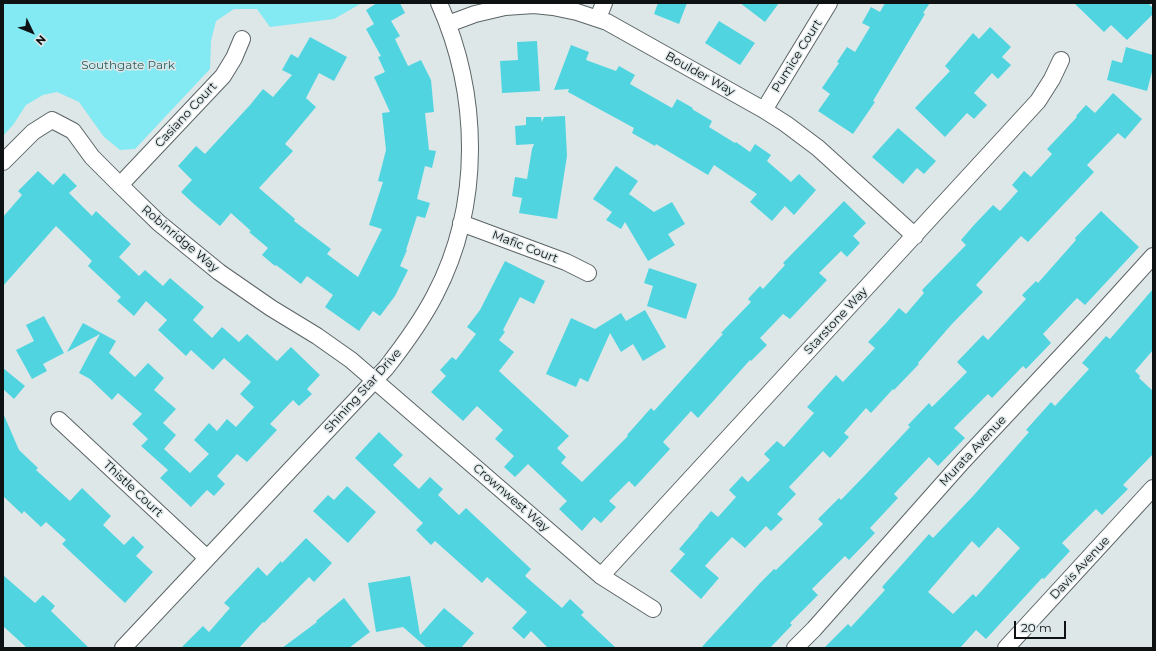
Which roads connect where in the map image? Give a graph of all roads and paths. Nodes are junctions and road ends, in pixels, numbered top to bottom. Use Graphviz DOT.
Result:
graph roads {
  1 [pos="439,3"];
  2 [pos="604,3"];
  3 [pos="829,3"];
  4 [pos="598,18"];
  5 [pos="448,24"];
  6 [pos="242,39"];
  7 [pos="1061,60"];
  8 [pos="764,110"];
  9 [pos="3,162"];
  10 [pos="120,186"];
  11 [pos="461,223"];
  12 [pos="915,236"];
  13 [pos="1153,256"];
  14 [pos="588,273"];
  15 [pos="375,381"];
  16 [pos="60,420"];
  17 [pos="1153,488"];
  18 [pos="207,558"];
  19 [pos="601,576"];
  20 [pos="653,609"];
  21 [pos="123,648"];
  22 [pos="795,648"];
  23 [pos="1006,648"];
  1 -- 5 [label="street, Shining Star Drive"];
  2 -- 4 [label="street"];
  3 -- 8 [label="street, Pumice Court"];
  4 -- 5 [label="street, Boulder Way"];
  4 -- 8 [label="street, Boulder Way"];
  5 -- 11 [label="street, Shining Star Drive"];
  6 -- 10 [label="street, Casiano Court"];
  7 -- 12 [label="street, Starstone Way"];
  8 -- 12 [label="street, Boulder Way"];
  9 -- 10 [label="street, Robinridge Way"];
  10 -- 15 [label="street, Robinridge Way"];
  11 -- 14 [label="street, Mafic Court"];
  11 -- 15 [label="street, Shining Star Drive"];
  12 -- 19 [label="street, Starstone Way"];
  13 -- 22 [label="street, Murata Avenue"];
  15 -- 18 [label="street, Shining Star Drive"];
  15 -- 19 [label="street, Crownwest Way"];
  16 -- 18 [label="street, Thistle Court"];
  17 -- 23 [label="street, Davis Avenue"];
  18 -- 21 [label="street, Shining Star Drive"];
  19 -- 20 [label="street, Crownwest Way"];
}
